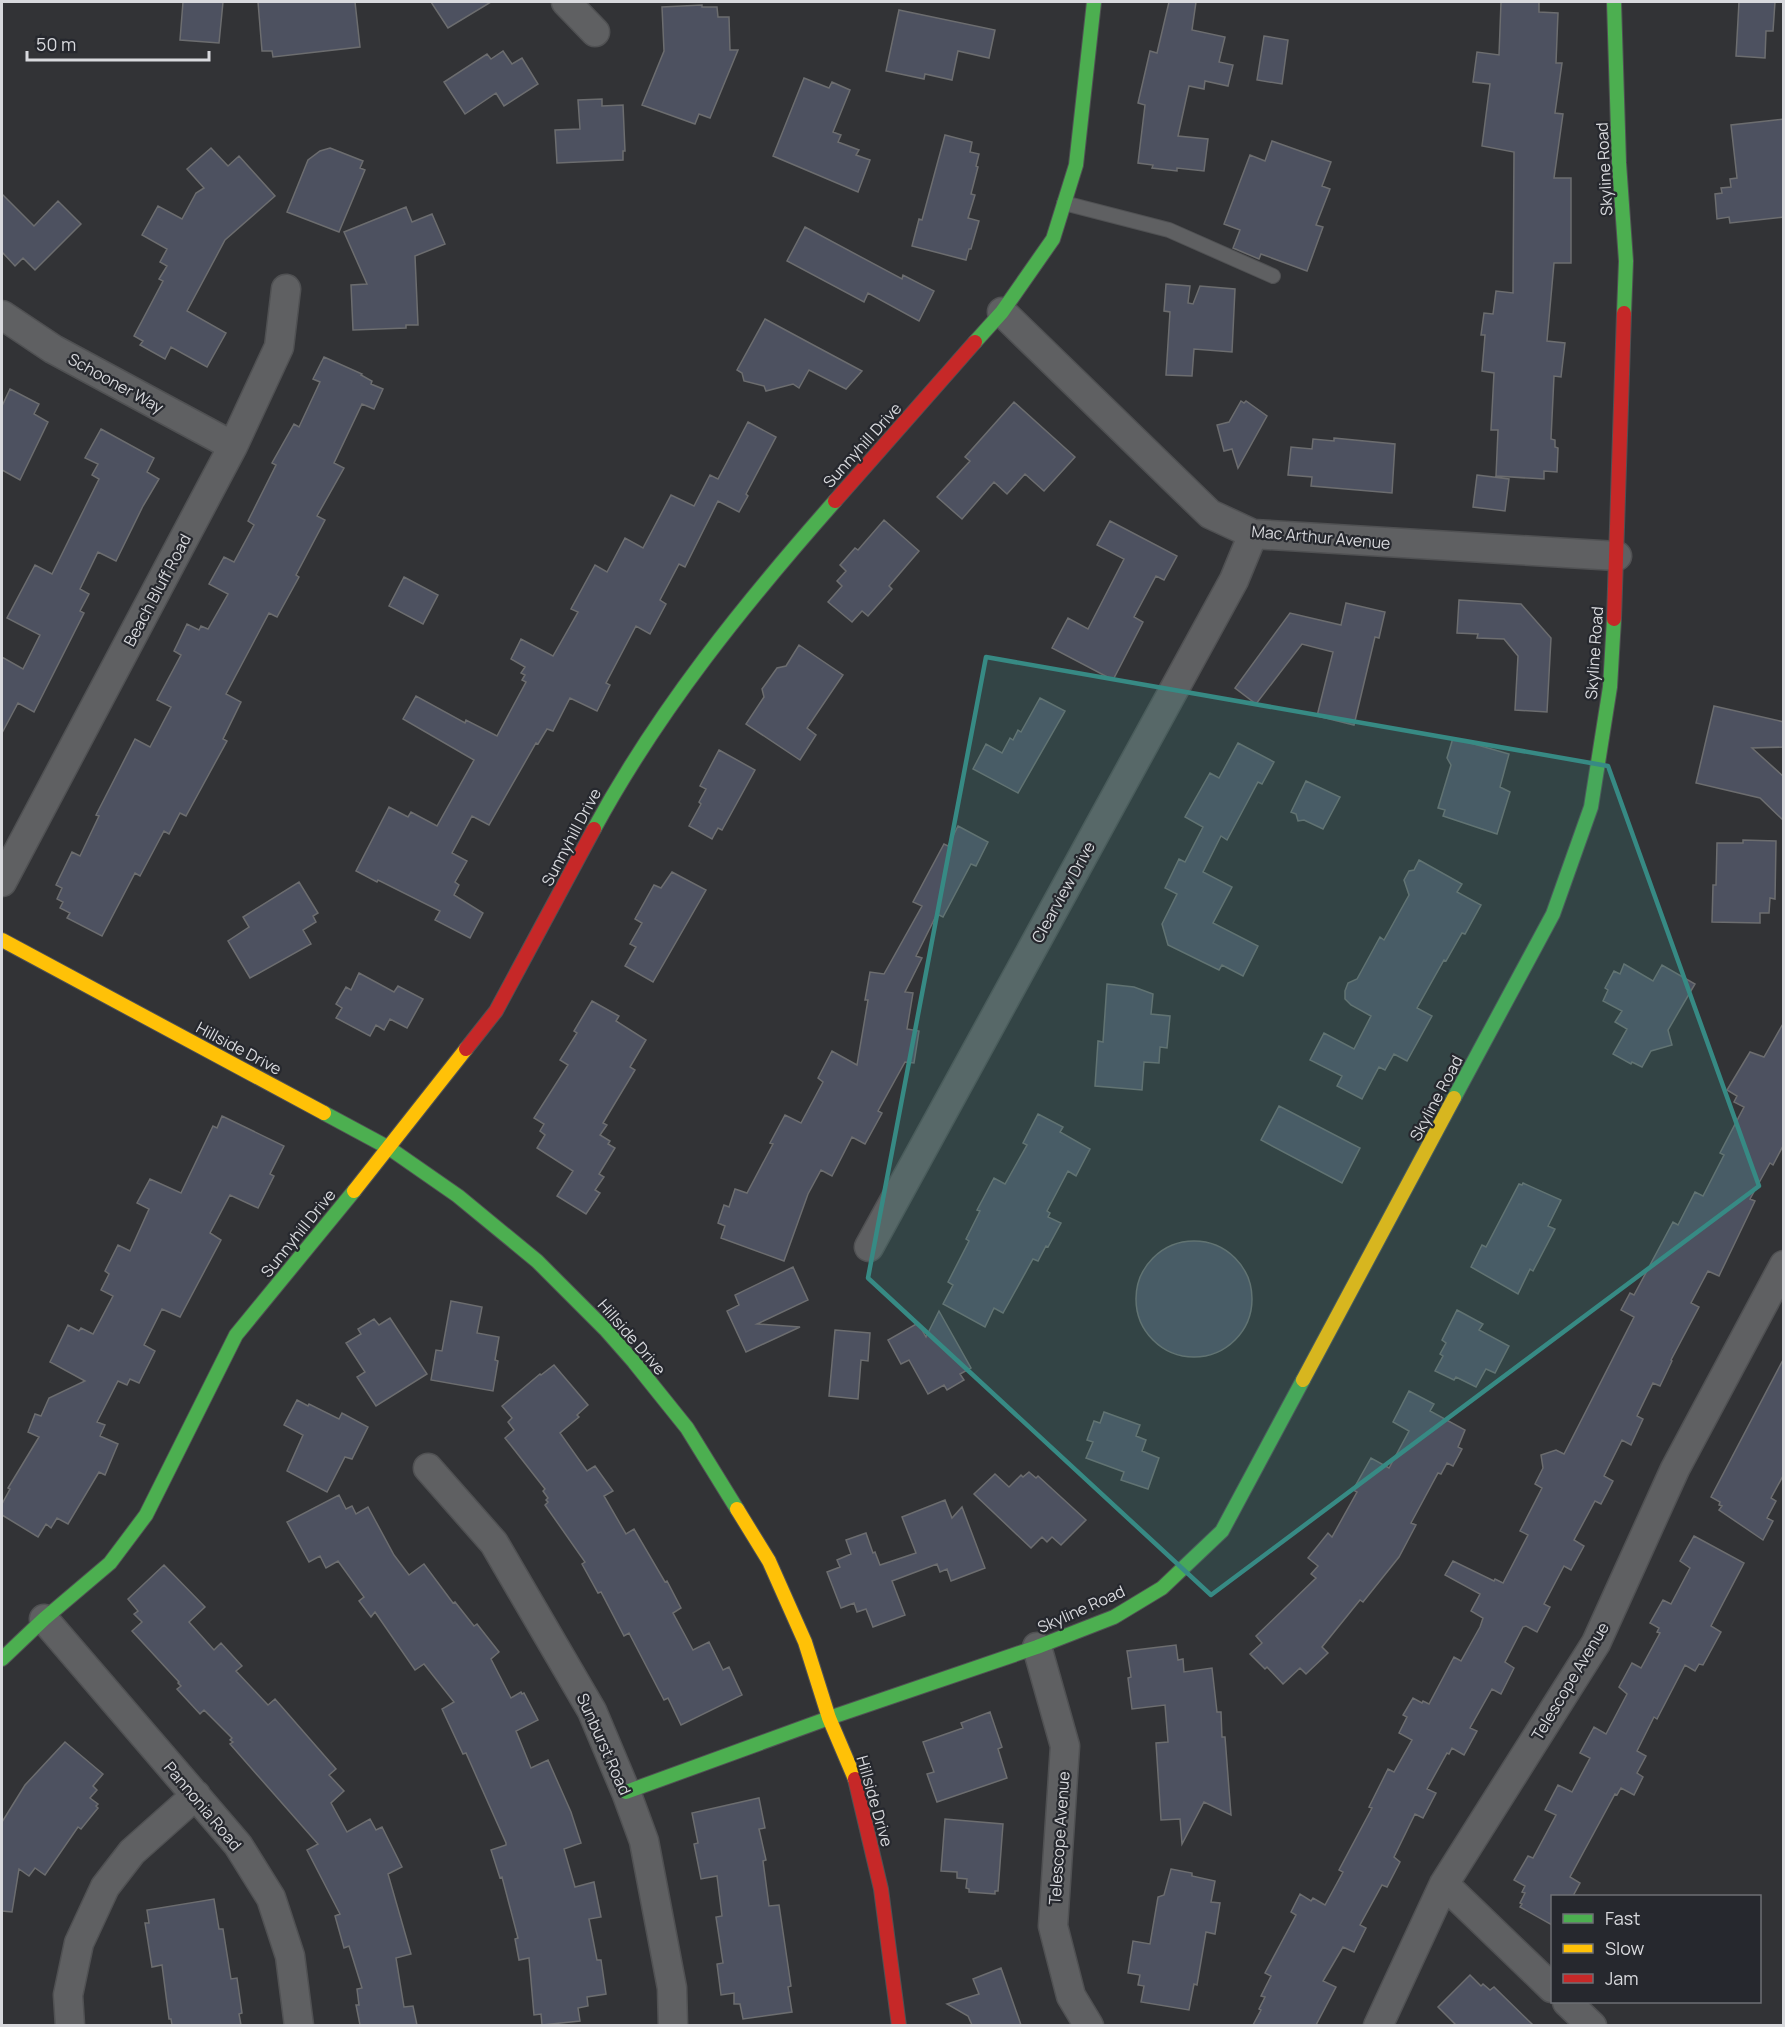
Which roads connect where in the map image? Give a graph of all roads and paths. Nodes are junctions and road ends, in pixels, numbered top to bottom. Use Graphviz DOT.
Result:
graph roads {
  1 [pos="566,2"];
  2 [pos="1094,2"];
  3 [pos="1614,2"];
  4 [pos="595,32"];
  5 [pos="1064,203"];
  6 [pos="1273,276"];
  7 [pos="286,289"];
  8 [pos="1002,312"];
  9 [pos="2,315"];
  10 [pos="233,446"];
  11 [pos="1253,534"];
  12 [pos="1617,556"];
  13 [pos="2,882"];
  14 [pos="2,940"];
  15 [pos="389,1148"];
  16 [pos="869,1247"];
  17 [pos="1784,1265"];
  18 [pos="428,1468"];
  19 [pos="44,1619"];
  20 [pos="1037,1647"];
  21 [pos="2,1659"];
  22 [pos="829,1718"];
  23 [pos="626,1792"];
  24 [pos="196,1795"];
  25 [pos="1444,1884"];
  26 [pos="1551,1987"];
  27 [pos="1569,2003"];
  28 [pos="1381,2024"];
  29 [pos="70,2025"];
  30 [pos="299,2025"];
  31 [pos="673,2025"];
  32 [pos="899,2025"];
  33 [pos="1089,2025"];
  34 [pos="1592,2025"];
  1 -- 4 [label="street"];
  2 -- 5 [label="street, Sunnyhill Drive"];
  3 -- 12 [label="street, Skyline Road"];
  5 -- 6 [label="lane"];
  5 -- 8 [label="street, Sunnyhill Drive"];
  7 -- 10 [label="street, Beach Bluff Road"];
  8 -- 11 [label="street, Mac Arthur Avenue"];
  8 -- 15 [label="street, Sunnyhill Drive"];
  9 -- 10 [label="street, Schooner Way"];
  10 -- 13 [label="street, Beach Bluff Road"];
  11 -- 12 [label="street, Mac Arthur Avenue"];
  11 -- 16 [label="street, Clearview Drive"];
  12 -- 20 [label="street, Skyline Road"];
  14 -- 15 [label="street, Hillside Drive"];
  15 -- 19 [label="street, Sunnyhill Drive"];
  15 -- 22 [label="street, Hillside Drive"];
  17 -- 25 [label="street, Telescope Avenue"];
  18 -- 23 [label="street, Sunburst Road"];
  19 -- 21 [label="street, Sunnyhill Drive"];
  19 -- 24 [label="street, Pannonia Road"];
  20 -- 22 [label="street, Skyline Road"];
  20 -- 33 [label="street, Telescope Avenue"];
  22 -- 23 [label="street, Skyline Road"];
  22 -- 32 [label="street, Hillside Drive"];
  23 -- 31 [label="street, Sunburst Road"];
  24 -- 29 [label="street"];
  24 -- 30 [label="street, Pannonia Road"];
  25 -- 26 [label="street"];
  25 -- 28 [label="street, Telescope Avenue"];
  27 -- 34 [label="street"];
}
